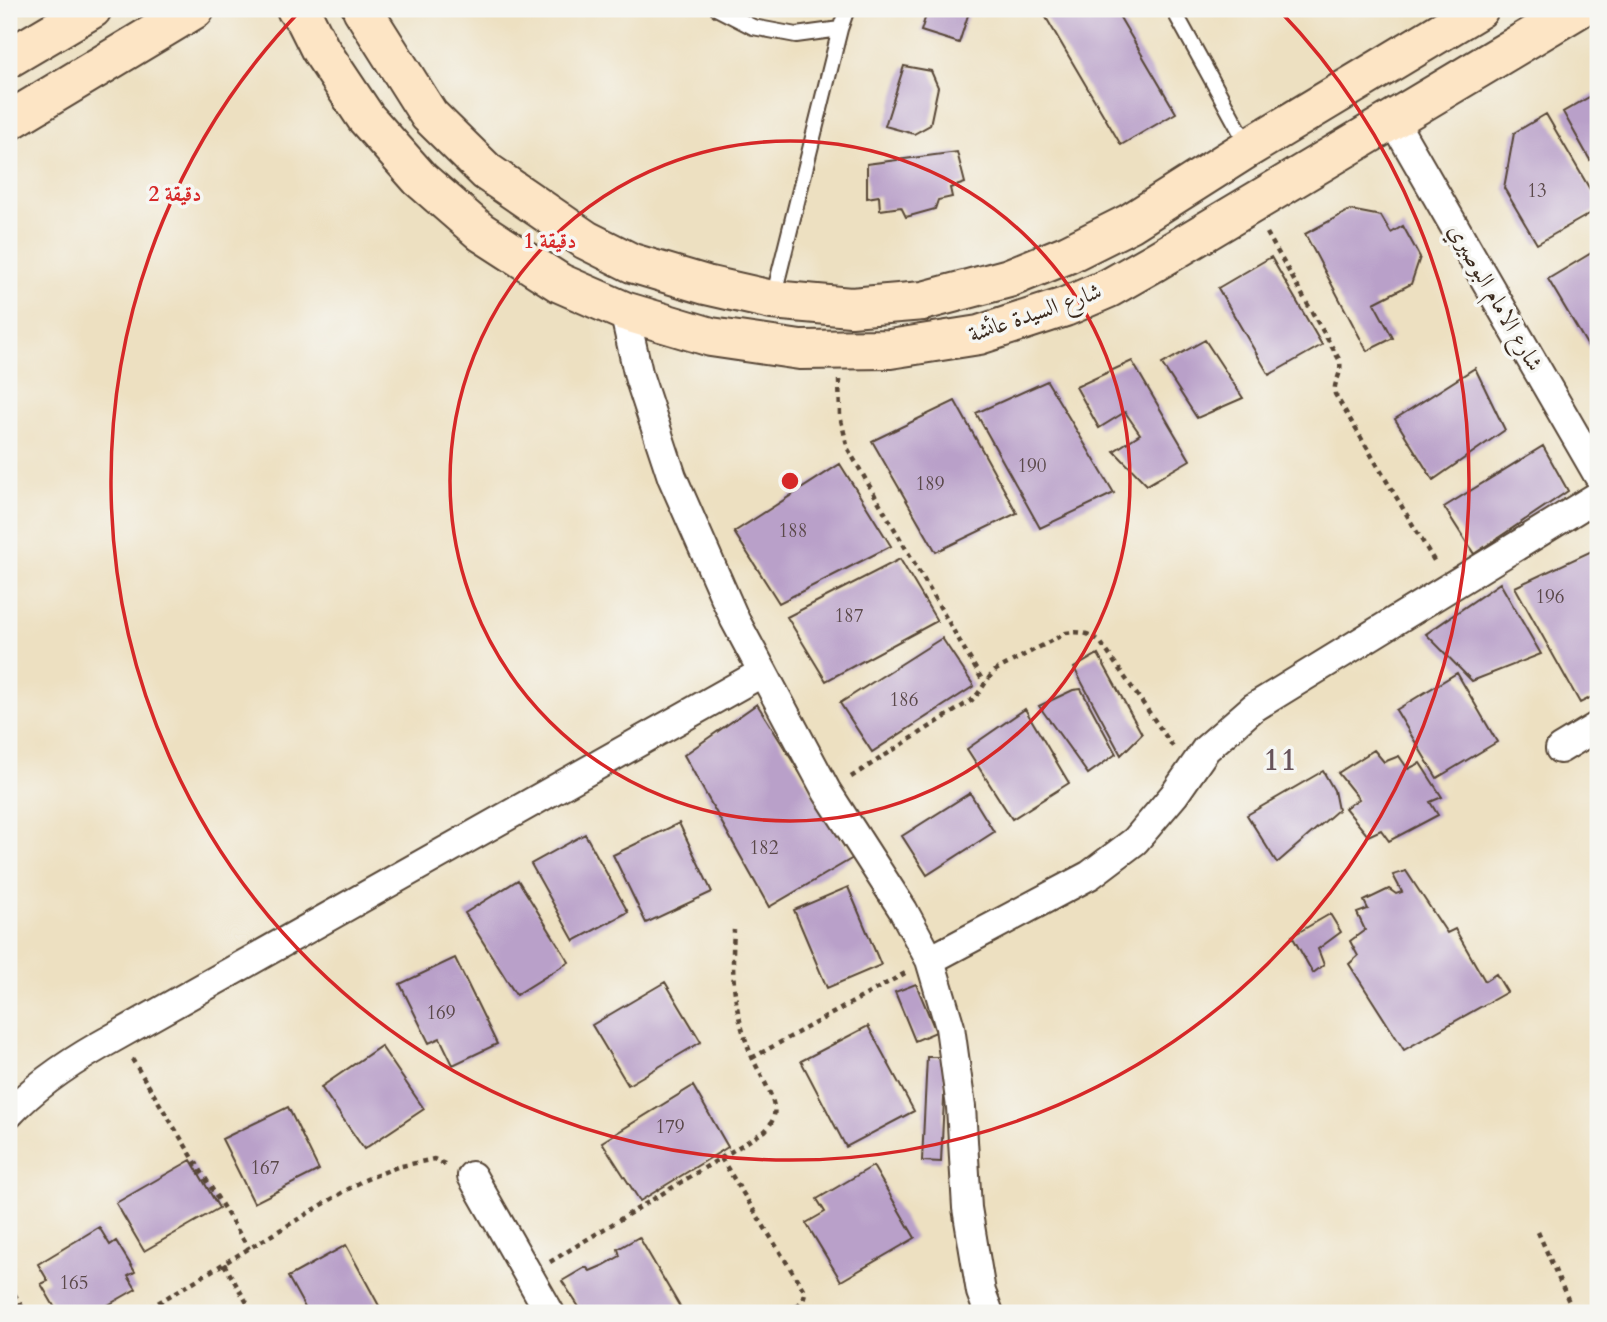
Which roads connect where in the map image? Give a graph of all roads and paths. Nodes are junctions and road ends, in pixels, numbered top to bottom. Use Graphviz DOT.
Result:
graph roads {
  1 [pos="92,9"];
  2 [pos="195,9"];
  3 [pos="296,9"];
  4 [pos="718,9"];
  5 [pos="846,9"];
  6 [pos="1173,9"];
  7 [pos="1479,9"];
  8 [pos="1578,9"];
  9 [pos="365,14"];
  10 [pos="840,29"];
  11 [pos="320,50"];
  12 [pos="9,58"];
  13 [pos="1393,120"];
  14 [pos="9,121"];
  15 [pos="1248,148"];
  16 [pos="1251,205"];
  17 [pos="1130,223"];
  18 [pos="1153,263"];
  19 [pos="772,300"];
  20 [pos="624,311"];
  21 [pos="843,349"];
  22 [pos="1598,475"];
  23 [pos="1598,496"];
  24 [pos="1450,587"];
  25 [pos="763,672"];
  26 [pos="985,684"];
  27 [pos="1598,726"];
  28 [pos="1560,749"];
  29 [pos="1191,772"];
  30 [pos="827,792"];
  31 [pos="734,930"];
  32 [pos="930,960"];
  33 [pos="117,1035"];
  34 [pos="752,1058"];
  35 [pos="9,1114"];
  36 [pos="722,1158"];
  37 [pos="472,1176"];
  38 [pos="1538,1232"];
  39 [pos="249,1249"];
  40 [pos="224,1264"];
  41 [pos="528,1275"];
  42 [pos="9,1285"];
  43 [pos="26,1313"];
  44 [pos="141,1313"];
  45 [pos="253,1313"];
  46 [pos="550,1313"];
  47 [pos="787,1313"];
  48 [pos="989,1313"];
  49 [pos="1574,1313"];
  1 -- 12 [label="street"];
  2 -- 14 [label="street"];
  3 -- 11 [label="street, شارع السيدة عائشة"];
  4 -- 10 [label="lane"];
  5 -- 10 [label="lane"];
  6 -- 15 [label="lane"];
  7 -- 15 [label="street, شارع السيدة عائشة"];
  8 -- 13 [label="street, شارع السيدة عائشة"];
  9 -- 11 [label="street"];
  9 -- 19 [label="street, شارع السيدة عائشة"];
  10 -- 19 [label="lane"];
  11 -- 20 [label="street, شارع السيدة عائشة"];
  13 -- 16 [label="street, شارع السيدة عائشة"];
  13 -- 22 [label="street, شارع الامام البوصيري"];
  15 -- 17 [label="street, شارع السيدة عائشة"];
  16 -- 18 [label="street, شارع السيدة عائشة"];
  16 -- 24 [label="path"];
  17 -- 18 [label="street"];
  17 -- 19 [label="street, شارع السيدة عائشة"];
  18 -- 21 [label="street, شارع السيدة عائشة"];
  20 -- 21 [label="street, شارع السيدة عائشة"];
  20 -- 25 [label="street"];
  21 -- 26 [label="path"];
  23 -- 24 [label="street"];
  24 -- 29 [label="street"];
  25 -- 30 [label="street"];
  25 -- 33 [label="street"];
  26 -- 29 [label="path"];
  26 -- 30 [label="path"];
  27 -- 28 [label="street"];
  29 -- 32 [label="street"];
  30 -- 32 [label="street"];
  31 -- 34 [label="path"];
  32 -- 34 [label="path"];
  32 -- 48 [label="street"];
  33 -- 35 [label="street"];
  33 -- 39 [label="path"];
  34 -- 36 [label="path"];
  36 -- 41 [label="path"];
  36 -- 47 [label="path"];
  37 -- 39 [label="path"];
  37 -- 41 [label="street"];
  38 -- 49 [label="path"];
  39 -- 40 [label="path"];
  40 -- 44 [label="path"];
  40 -- 45 [label="path"];
  41 -- 46 [label="street"];
  42 -- 43 [label="path"];
}
